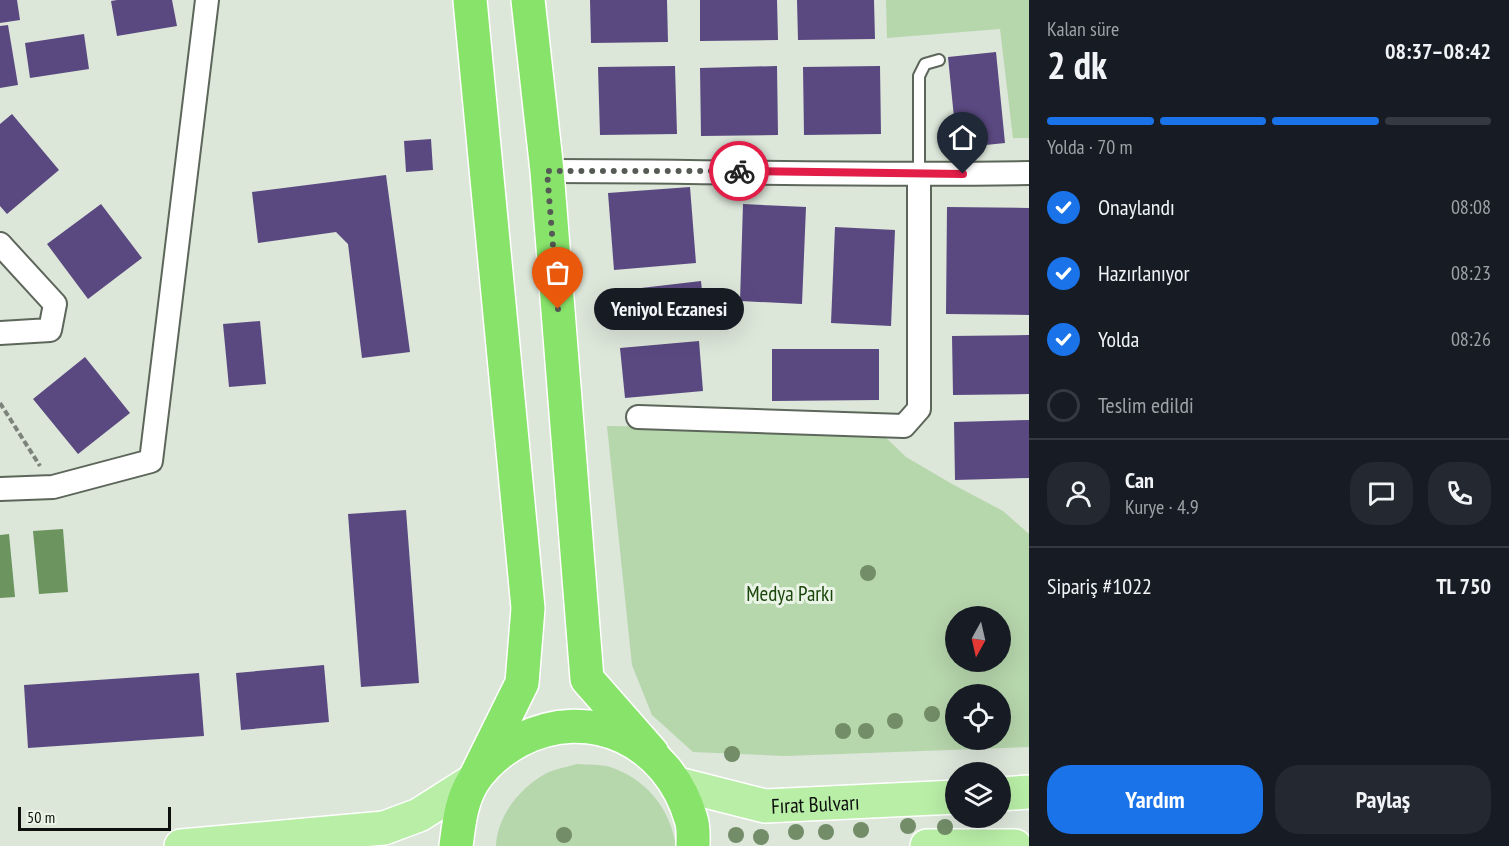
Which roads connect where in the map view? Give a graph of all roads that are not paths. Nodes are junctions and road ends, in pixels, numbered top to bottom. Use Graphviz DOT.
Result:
graph roads {
  1 [pos="207,0"];
  2 [pos="470,0"];
  3 [pos="528,0"];
  4 [pos="939,60"];
  5 [pos="547,171"];
  6 [pos="1029,173"];
  7 [pos="919,175"];
  8 [pos="0,244"];
  9 [pos="0,333"];
  10 [pos="638,417"];
  11 [pos="0,489"];
  12 [pos="652,753"];
  13 [pos="474,780"];
  14 [pos="678,784"];
  15 [pos="1029,792"];
  16 [pos="1011,793"];
  17 [pos="945,798"];
  18 [pos="181,846"];
  19 [pos="456,846"];
  20 [pos="693,846"];
  21 [pos="927,846"];
  22 [pos="1015,846"];
  1 -- 11 [label="street"];
  2 -- 13 [label="highway"];
  3 -- 5 [label="highway"];
  4 -- 7 [label="lane"];
  5 -- 7 [label="street"];
  5 -- 12 [label="highway"];
  6 -- 7 [label="street"];
  7 -- 10 [label="street"];
  8 -- 9 [label="street"];
  12 -- 13 [label="highway"];
  12 -- 14 [label="highway"];
  13 -- 18 [label="main road"];
  13 -- 19 [label="highway"];
  14 -- 17 [label="main road, Fırat Bulvarı"];
  14 -- 20 [label="highway"];
  15 -- 16 [label="main road"];
  21 -- 22 [label="main road"];
}
